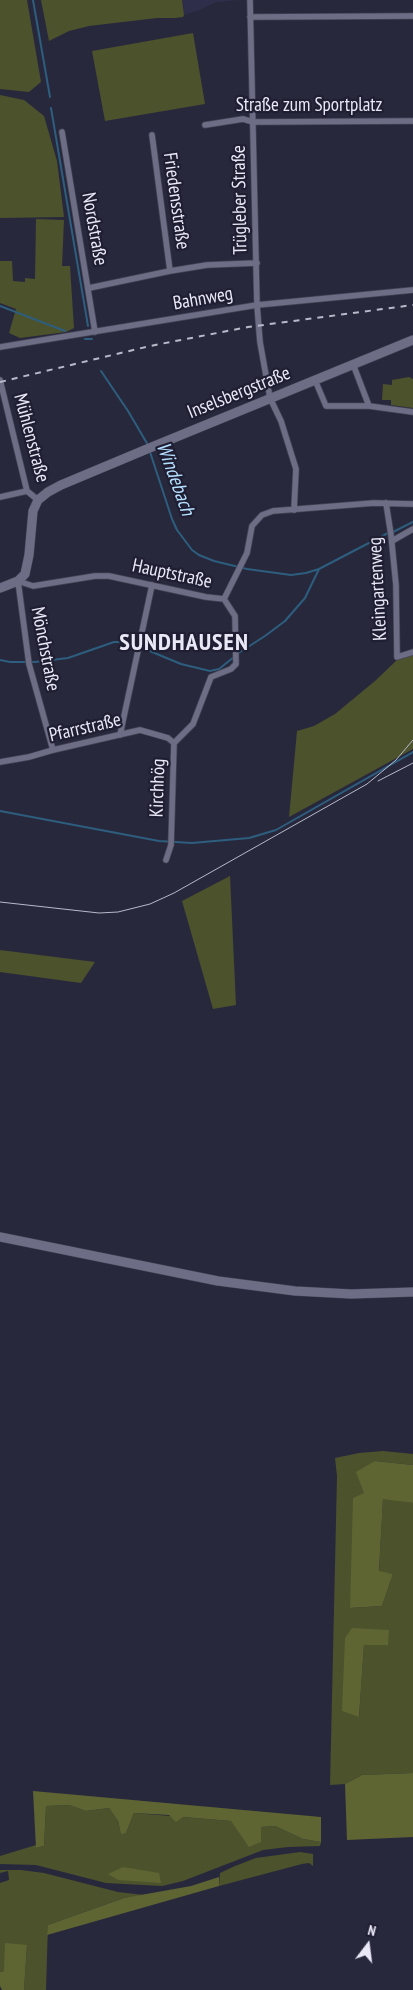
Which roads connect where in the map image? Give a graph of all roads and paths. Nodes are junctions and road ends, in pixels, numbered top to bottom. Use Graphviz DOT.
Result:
graph roads {
  1 [pos="250,0"];
  2 [pos="413,16"];
  3 [pos="250,17"];
  4 [pos="413,121"];
  5 [pos="253,122"];
  6 [pos="205,125"];
  7 [pos="62,132"];
  8 [pos="152,135"];
  9 [pos="257,263"];
  10 [pos="170,271"];
  11 [pos="89,288"];
  12 [pos="413,290"];
  13 [pos="257,305"];
  14 [pos="95,332"];
  15 [pos="413,340"];
  16 [pos="0,347"];
  17 [pos="353,364"];
  18 [pos="0,380"];
  19 [pos="315,380"];
  20 [pos="270,398"];
  21 [pos="369,406"];
  22 [pos="413,412"];
  23 [pos="27,491"];
  24 [pos="0,497"];
  25 [pos="38,500"];
  26 [pos="386,503"];
  27 [pos="413,504"];
  28 [pos="294,510"];
  29 [pos="413,529"];
  30 [pos="391,535"];
  31 [pos="18,581"];
  32 [pos="152,586"];
  33 [pos="0,588"];
  34 [pos="224,599"];
  35 [pos="413,652"];
  36 [pos="120,735"];
  37 [pos="174,743"];
  38 [pos="54,750"];
  39 [pos="0,762"];
  40 [pos="166,860"];
  41 [pos="0,1237"];
  42 [pos="413,1292"];
  1 -- 3 [label="street, Trügleber Straße"];
  2 -- 3 [label="street"];
  3 -- 5 [label="street, Trügleber Straße"];
  4 -- 5 [label="street, Straße zum Sportplatz"];
  5 -- 6 [label="street, Straße zum Sportplatz"];
  5 -- 9 [label="street, Trügleber Straße"];
  7 -- 11 [label="street, Nordstraße"];
  8 -- 10 [label="street, Friedensstraße"];
  9 -- 10 [label="street"];
  9 -- 13 [label="street, Trügleber Straße"];
  10 -- 11 [label="street"];
  11 -- 14 [label="street, Nordstraße"];
  12 -- 13 [label="street, Bahnweg"];
  13 -- 14 [label="street, Bahnweg"];
  13 -- 20 [label="street, Trügleber Straße"];
  14 -- 16 [label="street, Bahnweg"];
  15 -- 17 [label="street, Inselsbergstraße"];
  17 -- 19 [label="street, Inselsbergstraße"];
  17 -- 21 [label="street"];
  18 -- 23 [label="street, Mühlenstraße"];
  19 -- 20 [label="street, Inselsbergstraße"];
  19 -- 21 [label="street"];
  20 -- 25 [label="street, Inselsbergstraße"];
  20 -- 28 [label="street, Trügleber Straße"];
  21 -- 22 [label="street"];
  23 -- 24 [label="street"];
  23 -- 25 [label="street, Mühlenstraße"];
  25 -- 31 [label="street"];
  26 -- 27 [label="street, Hauptstraße"];
  26 -- 28 [label="street, Hauptstraße"];
  26 -- 30 [label="street, Kleingartenweg"];
  28 -- 34 [label="street, Hauptstraße"];
  29 -- 30 [label="street"];
  30 -- 35 [label="street, Kleingartenweg"];
  31 -- 32 [label="street, Hauptstraße"];
  31 -- 33 [label="street"];
  31 -- 38 [label="street, Mönchstraße"];
  32 -- 34 [label="street, Hauptstraße"];
  32 -- 36 [label="street"];
  34 -- 37 [label="street, Kirchhög"];
  36 -- 37 [label="street, Pfarrstraße"];
  36 -- 38 [label="street, Pfarrstraße"];
  37 -- 40 [label="street, Kirchhög"];
  38 -- 39 [label="street, Pfarrstraße"];
  41 -- 42 [label="street"];
}
